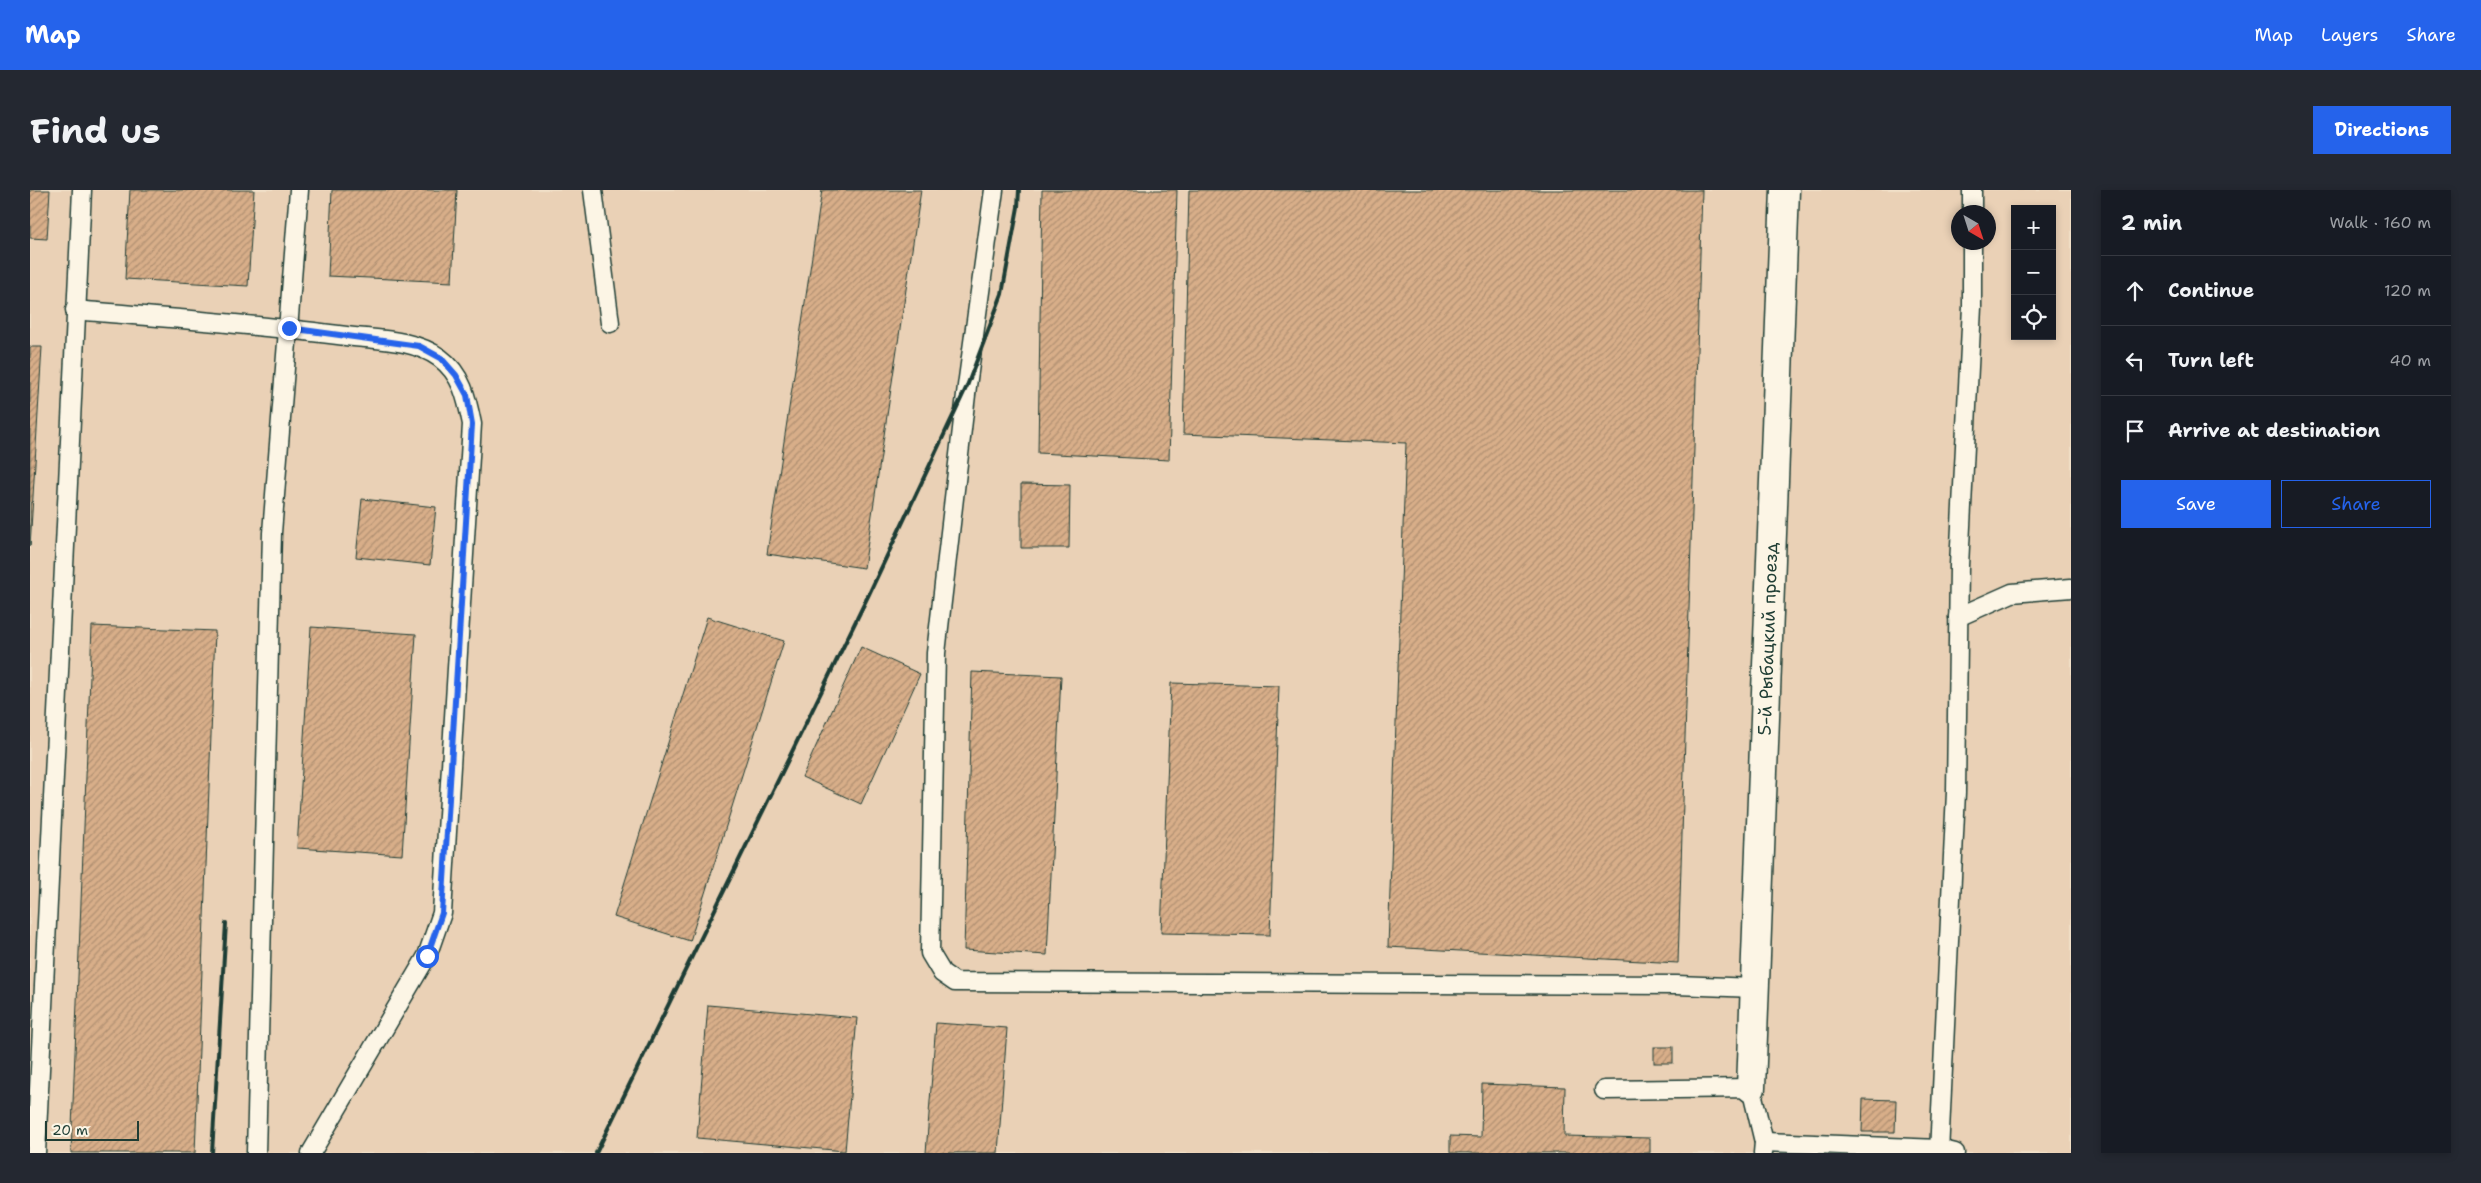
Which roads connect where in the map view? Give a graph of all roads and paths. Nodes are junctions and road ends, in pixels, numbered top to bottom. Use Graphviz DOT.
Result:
graph roads {
  1 [pos="82,190"];
  2 [pos="299,190"];
  3 [pos="593,190"];
  4 [pos="994,190"];
  5 [pos="1785,190"];
  6 [pos="1972,190"];
  7 [pos="1972,205"];
  8 [pos="1972,250"];
  9 [pos="75,310"];
  10 [pos="610,323"];
  11 [pos="289,328"];
  12 [pos="2071,588"];
  13 [pos="1958,617"];
  14 [pos="1754,988"];
  15 [pos="1751,1088"];
  16 [pos="1604,1090"];
  17 [pos="1764,1148"];
  18 [pos="1944,1152"];
  19 [pos="36,1153"];
  20 [pos="256,1153"];
  21 [pos="311,1153"];
  1 -- 9 [label="lane"];
  2 -- 11 [label="lane"];
  3 -- 10 [label="lane"];
  4 -- 14 [label="lane"];
  5 -- 14 [label="street, 5-й Рыбацкий проезд"];
  6 -- 7 [label="lane"];
  8 -- 13 [label="lane"];
  9 -- 11 [label="lane"];
  9 -- 19 [label="lane"];
  11 -- 20 [label="lane"];
  11 -- 21 [label="lane"];
  12 -- 13 [label="lane"];
  13 -- 18 [label="lane"];
  14 -- 15 [label="street, 5-й Рыбацкий проезд"];
  15 -- 16 [label="lane"];
  15 -- 17 [label="lane"];
  17 -- 18 [label="lane"];
}
